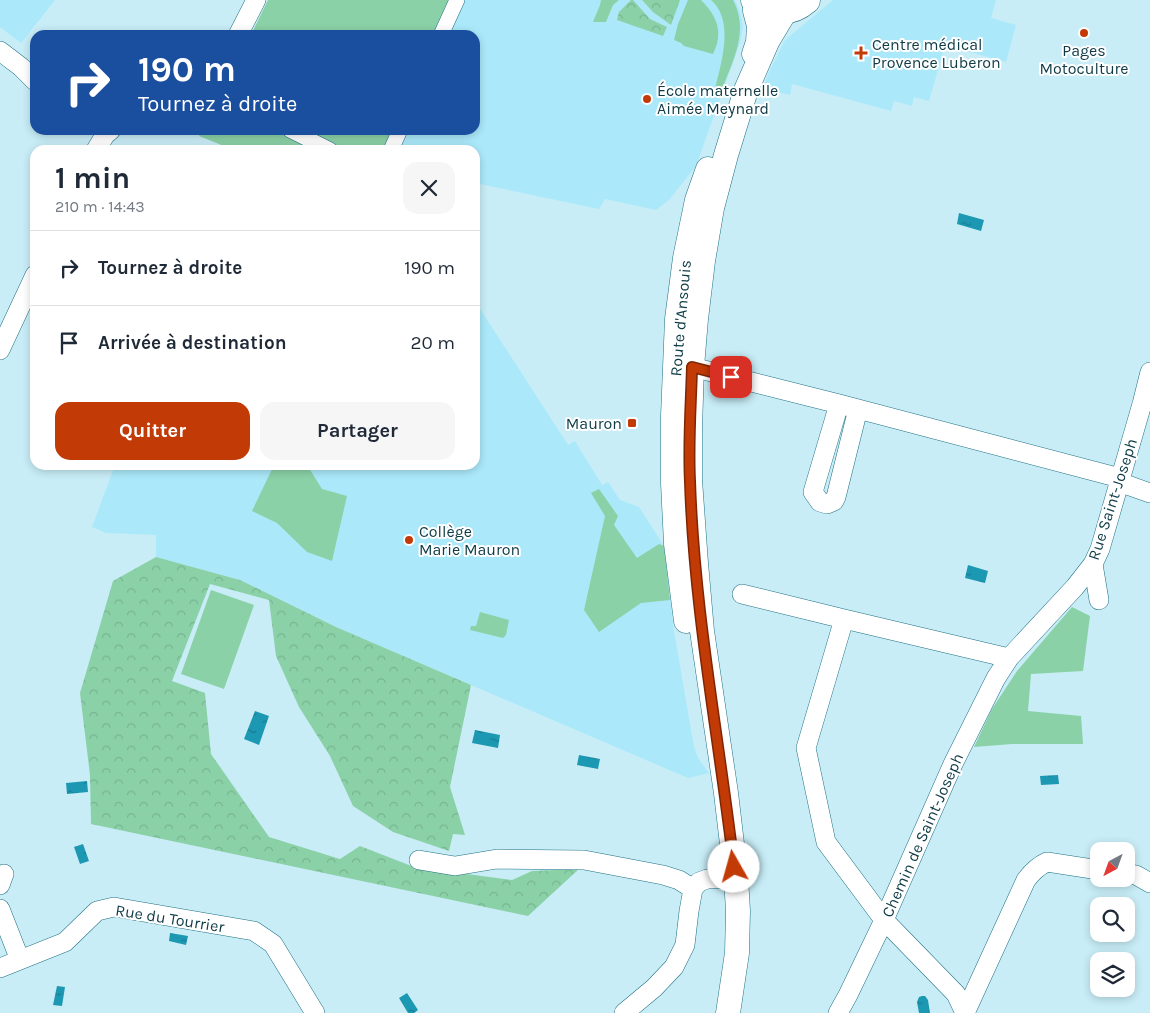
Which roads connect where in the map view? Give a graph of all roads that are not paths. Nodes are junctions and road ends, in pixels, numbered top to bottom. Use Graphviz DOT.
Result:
graph roads {
  1 [pos="256,0"];
  2 [pos="457,0"];
  3 [pos="755,0"];
  4 [pos="796,5"];
  5 [pos="241,30"];
  6 [pos="443,30"];
  7 [pos="0,51"];
  8 [pos="30,76"];
  9 [pos="300,135"];
  10 [pos="320,145"];
  11 [pos="30,286"];
  12 [pos="0,350"];
  13 [pos="692,367"];
  14 [pos="1150,372"];
  15 [pos="839,404"];
  16 [pos="858,409"];
  17 [pos="1120,480"];
  18 [pos="682,482"];
  19 [pos="1150,493"];
  20 [pos="1093,564"];
  21 [pos="742,594"];
  22 [pos="1099,600"];
  23 [pos="844,619"];
  24 [pos="1009,658"];
  25 [pos="419,860"];
  26 [pos="1090,869"];
  27 [pos="1135,875"];
  28 [pos="736,878"];
  29 [pos="1150,884"];
  30 [pos="693,888"];
  31 [pos="0,909"];
  32 [pos="884,920"];
  33 [pos="20,960"];
  34 [pos="0,968"];
  35 [pos="315,1013"];
  36 [pos="624,1013"];
  37 [pos="728,1013"];
  38 [pos="838,1013"];
  39 [pos="965,1013"];
  1 -- 5 [label="street"];
  2 -- 6 [label="street"];
  3 -- 4 [label="main road"];
  3 -- 18 [label="street, Route d'Ansouis"];
  4 -- 13 [label="street, Route d'Ansouis"];
  7 -- 8 [label="street"];
  9 -- 10 [label="street"];
  11 -- 12 [label="street"];
  13 -- 15 [label="street"];
  13 -- 18 [label="street, Route d'Ansouis"];
  14 -- 17 [label="street, Rue Saint-Joseph"];
  15 -- 16 [label="street"];
  15 -- 16 [label="street"];
  16 -- 17 [label="street"];
  17 -- 19 [label="street"];
  17 -- 20 [label="street, Rue Saint-Joseph"];
  18 -- 28 [label="street, Route d'Ansouis"];
  20 -- 22 [label="street"];
  20 -- 24 [label="street, Rue Saint-Joseph"];
  21 -- 23 [label="street"];
  23 -- 24 [label="street"];
  23 -- 32 [label="street"];
  24 -- 32 [label="street, Chemin de Saint-Joseph"];
  25 -- 30 [label="street"];
  26 -- 39 [label="street"];
  27 -- 29 [label="street"];
  28 -- 30 [label="street"];
  28 -- 37 [label="street, Route d'Ansouis"];
  30 -- 36 [label="street"];
  31 -- 33 [label="street"];
  32 -- 38 [label="street, Chemin de Saint-Joseph"];
  32 -- 39 [label="street"];
  33 -- 34 [label="street, Rue du Tourrier"];
  33 -- 35 [label="street, Rue du Tourrier"];
}
